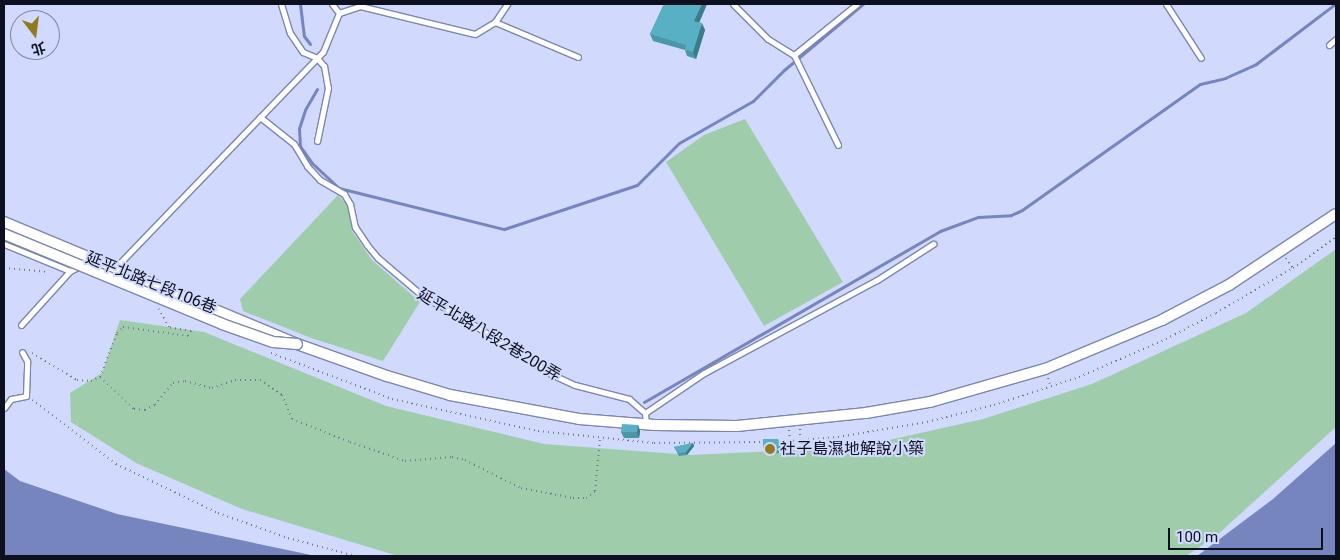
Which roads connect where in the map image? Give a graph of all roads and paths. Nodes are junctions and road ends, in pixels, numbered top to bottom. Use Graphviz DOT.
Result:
graph roads {
  1 [pos="281,4"];
  2 [pos="332,4"];
  3 [pos="507,4"];
  4 [pos="733,4"];
  5 [pos="858,4"];
  6 [pos="1166,4"];
  7 [pos="339,13"];
  8 [pos="495,22"];
  9 [pos="1336,40"];
  10 [pos="1329,45"];
  11 [pos="794,55"];
  12 [pos="578,57"];
  13 [pos="317,58"];
  14 [pos="1201,58"];
  15 [pos="260,117"];
  16 [pos="317,141"];
  17 [pos="838,145"];
  18 [pos="1336,214"];
  19 [pos="4,222"];
  20 [pos="4,234"];
  21 [pos="4,244"];
  22 [pos="933,244"];
  23 [pos="54,265"];
  24 [pos="4,268"];
  25 [pos="119,270"];
  26 [pos="70,271"];
  27 [pos="159,309"];
  28 [pos="21,325"];
  29 [pos="297,344"];
  30 [pos="24,350"];
  31 [pos="100,377"];
  32 [pos="26,396"];
  33 [pos="4,408"];
  34 [pos="645,412"];
  35 [pos="800,422"];
  36 [pos="646,424"];
  37 [pos="600,439"];
  38 [pos="800,440"];
  39 [pos="356,556"];
  1 -- 13 [label="lane"];
  2 -- 7 [label="lane"];
  3 -- 8 [label="lane"];
  4 -- 11 [label="lane"];
  5 -- 11 [label="lane"];
  6 -- 14 [label="lane"];
  7 -- 8 [label="lane"];
  7 -- 13 [label="lane"];
  8 -- 12 [label="lane"];
  9 -- 10 [label="lane"];
  11 -- 17 [label="lane"];
  13 -- 15 [label="lane"];
  13 -- 16 [label="lane"];
  15 -- 25 [label="lane"];
  15 -- 34 [label="lane, 延平北路八段2巷200弄"];
  18 -- 35 [label="street"];
  19 -- 25 [label="street, 延平北路七段106巷"];
  20 -- 29 [label="street, bridge"];
  21 -- 23 [label="lane"];
  22 -- 34 [label="lane"];
  23 -- 24 [label="path"];
  23 -- 26 [label="lane"];
  25 -- 26 [label="lane"];
  25 -- 29 [label="street, 延平北路七段106巷"];
  26 -- 28 [label="lane"];
  27 -- 31 [label="path"];
  29 -- 36 [label="street"];
  30 -- 31 [label="path"];
  30 -- 32 [label="lane"];
  31 -- 37 [label="path"];
  32 -- 33 [label="lane"];
  32 -- 39 [label="path"];
  34 -- 36 [label="lane"];
  35 -- 36 [label="street"];
  35 -- 38 [label="path"];
}
